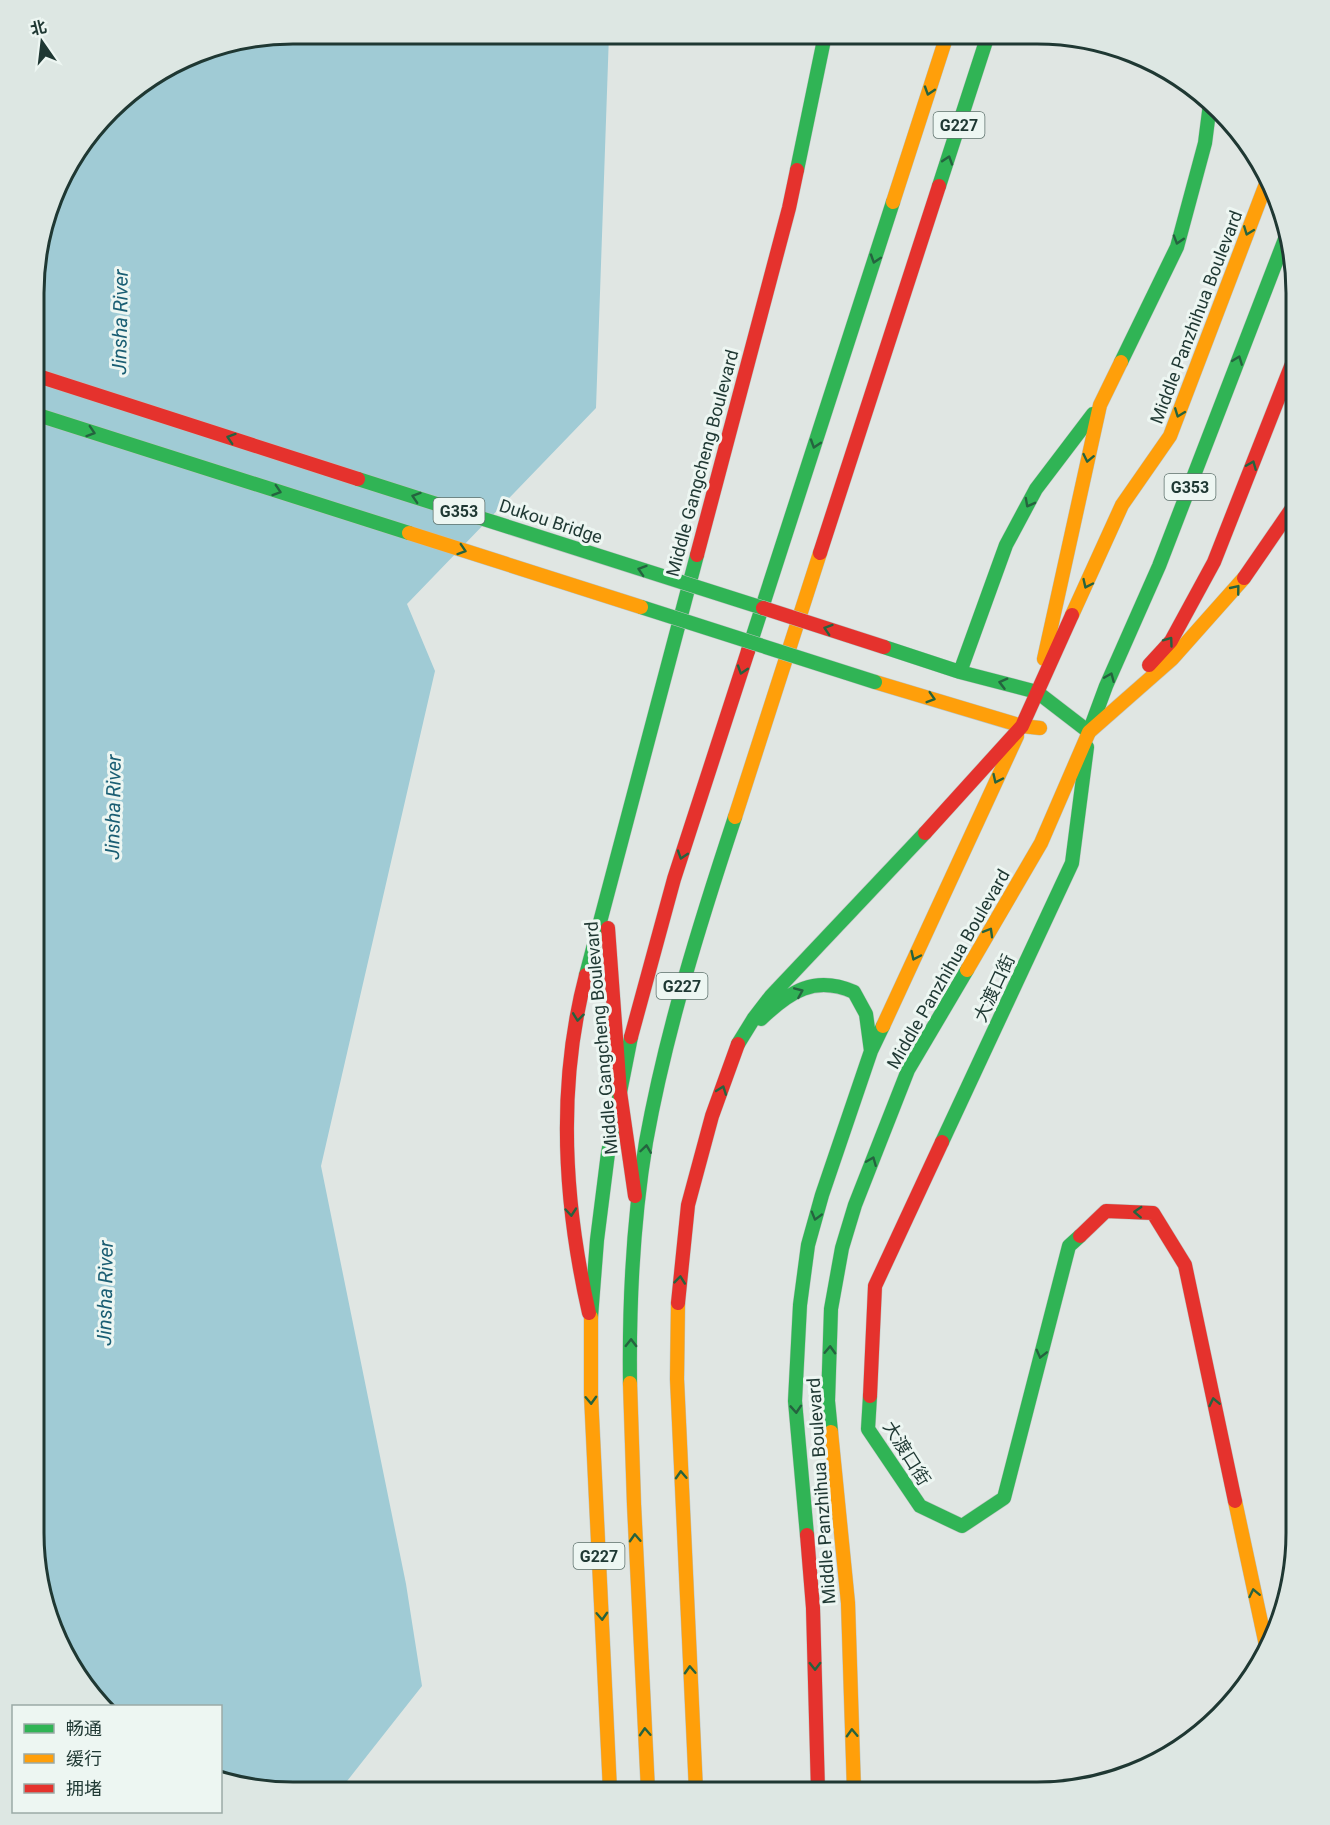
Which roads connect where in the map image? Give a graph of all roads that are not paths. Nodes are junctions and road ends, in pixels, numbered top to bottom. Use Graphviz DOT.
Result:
graph roads {
  1 [pos="823,44"];
  2 [pos="944,44"];
  3 [pos="985,44"];
  4 [pos="1206,108"];
  5 [pos="1209,111"];
  6 [pos="1205,143"];
  7 [pos="1264,189"];
  8 [pos="1282,246"];
  9 [pos="44,378"];
  10 [pos="1286,378"];
  11 [pos="1100,405"];
  12 [pos="44,417"];
  13 [pos="1286,517"];
  14 [pos="960,672"];
  15 [pos="1037,692"];
  16 [pos="1022,726"];
  17 [pos="1089,732"];
  18 [pos="606,899"];
  19 [pos="739,1043"];
  20 [pos="871,1051"];
  21 [pos="620,1092"];
  22 [pos="637,1210"];
  23 [pos="591,1320"];
  24 [pos="1264,1636"];
  25 [pos="610,1782"];
  26 [pos="648,1782"];
  27 [pos="696,1782"];
  28 [pos="818,1782"];
  29 [pos="854,1782"];
  1 -- 18 [label="main road, Middle Gangcheng Boulevard, bridge"];
  2 -- 21 [label="main road, G227, one-way"];
  22 -- 3 [label="main road, G227, one-way"];
  4 -- 6 [label="main road"];
  5 -- 6 [label="main road"];
  6 -- 11 [label="main road, one-way"];
  7 -- 15 [label="main road, Middle Panzhihua Boulevard, one-way"];
  17 -- 8 [label="main road, Middle Panzhihua Boulevard / G353, one-way"];
  14 -- 9 [label="main road, Dukou Bridge / G353, one-way, bridge"];
  17 -- 10 [label="main road, one-way"];
  11 -- 14 [label="main road, one-way"];
  11 -- 15 [label="main road, one-way"];
  12 -- 16 [label="main road, G353, one-way, bridge"];
  17 -- 13 [label="main road, one-way"];
  15 -- 14 [label="main road, G353, one-way"];
  15 -- 16 [label="main road, Middle Panzhihua Boulevard"];
  15 -- 17 [label="main road, G353"];
  16 -- 17 [label="main road, G353"];
  16 -- 19 [label="main road"];
  16 -- 20 [label="main road, Middle Panzhihua Boulevard, one-way"];
  24 -- 17 [label="main road, 大渡口街, one-way"];
  29 -- 17 [label="main road, Middle Panzhihua Boulevard, one-way"];
  18 -- 21 [label="main road, Middle Gangcheng Boulevard"];
  18 -- 23 [label="main road, Middle Gangcheng Boulevard, one-way"];
  19 -- 20 [label="main road, one-way"];
  27 -- 19 [label="main road, one-way"];
  20 -- 28 [label="main road, Middle Panzhihua Boulevard, one-way"];
  21 -- 22 [label="main road, Middle Gangcheng Boulevard"];
  21 -- 23 [label="main road, G227"];
  26 -- 22 [label="main road, G227, one-way"];
  23 -- 25 [label="main road, Middle Gangcheng Boulevard / G227, one-way"];
}
